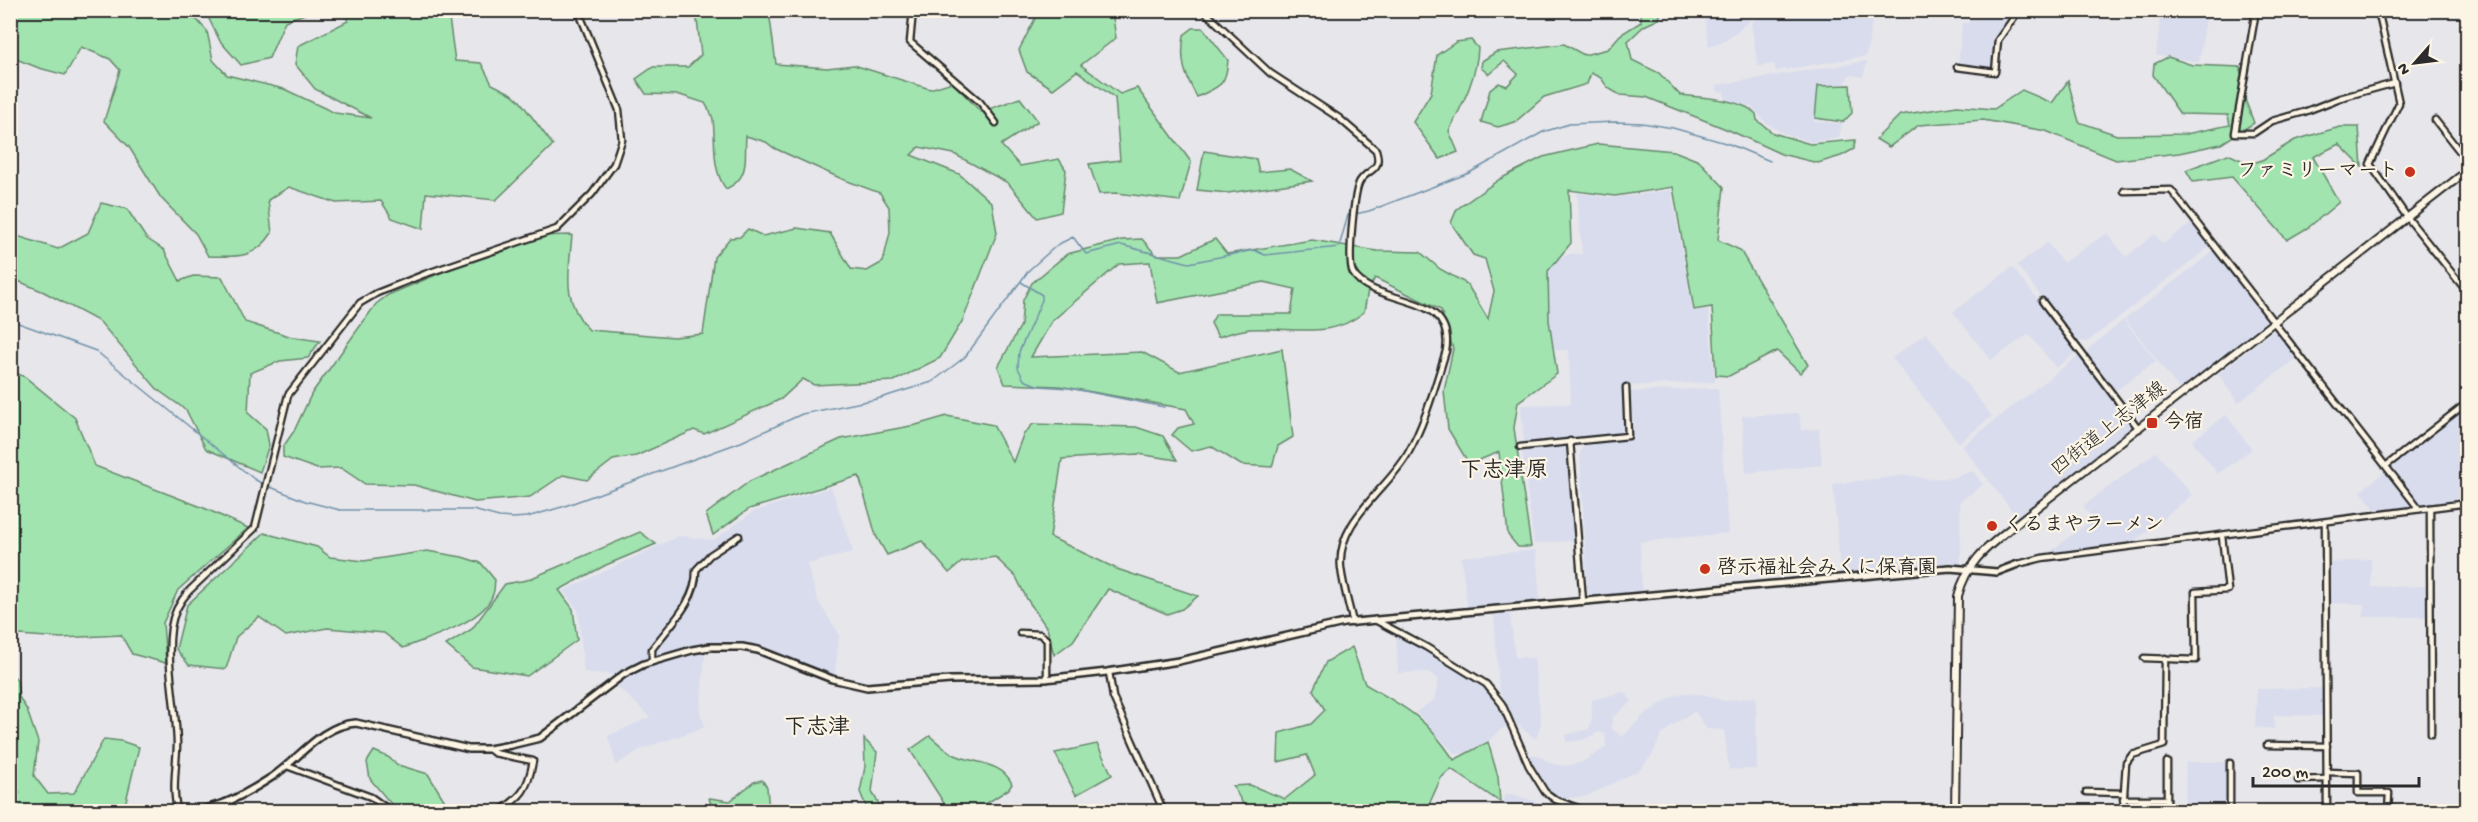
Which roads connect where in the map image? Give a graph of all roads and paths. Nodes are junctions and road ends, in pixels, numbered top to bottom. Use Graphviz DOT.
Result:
graph roads {
  1 [pos="578,10"];
  2 [pos="913,10"];
  3 [pos="1203,10"];
  4 [pos="2015,10"];
  5 [pos="2256,10"];
  6 [pos="2378,10"];
  7 [pos="1957,67"];
  8 [pos="2395,82"];
  9 [pos="2435,120"];
  10 [pos="996,123"];
  11 [pos="2468,162"];
  12 [pos="2468,170"];
  13 [pos="2124,191"];
  14 [pos="2407,217"];
  15 [pos="2468,293"];
  16 [pos="2042,301"];
  17 [pos="2273,322"];
  18 [pos="1626,387"];
  19 [pos="2468,402"];
  20 [pos="2139,429"];
  21 [pos="1570,441"];
  22 [pos="1520,447"];
  23 [pos="2387,465"];
  24 [pos="2468,503"];
  25 [pos="2461,504"];
  26 [pos="2430,508"];
  27 [pos="2419,509"];
  28 [pos="2468,515"];
  29 [pos="2325,522"];
  30 [pos="739,536"];
  31 [pos="2222,536"];
  32 [pos="2019,564"];
  33 [pos="1967,570"];
  34 [pos="1583,602"];
  35 [pos="1375,620"];
  36 [pos="1353,622"];
  37 [pos="1020,633"];
  38 [pos="2144,658"];
  39 [pos="2165,658"];
  40 [pos="652,662"];
  41 [pos="1109,672"];
  42 [pos="1047,679"];
  43 [pos="2431,734"];
  44 [pos="2267,745"];
  45 [pos="2327,746"];
  46 [pos="489,750"];
  47 [pos="2167,762"];
  48 [pos="2230,763"];
  49 [pos="286,766"];
  50 [pos="2327,772"];
  51 [pos="2327,779"];
  52 [pos="2298,780"];
  53 [pos="2086,792"];
  54 [pos="2123,796"];
  55 [pos="2167,799"];
  56 [pos="227,802"];
  57 [pos="178,812"];
  58 [pos="196,812"];
  59 [pos="234,812"];
  60 [pos="392,812"];
  61 [pos="498,812"];
  62 [pos="1164,812"];
  63 [pos="1588,812"];
  64 [pos="1955,812"];
  65 [pos="2123,812"];
  66 [pos="2167,812"];
  67 [pos="2230,812"];
  68 [pos="2327,812"];
  69 [pos="2388,812"];
  1 -- 57 [label="street"];
  2 -- 10 [label="street"];
  3 -- 36 [label="street"];
  4 -- 7 [label="street"];
  5 -- 8 [label="street"];
  6 -- 8 [label="street"];
  8 -- 14 [label="street"];
  9 -- 11 [label="street"];
  12 -- 14 [label="main road, 四街道上志津線"];
  13 -- 17 [label="street"];
  14 -- 15 [label="street"];
  14 -- 17 [label="main road, 四街道上志津線"];
  16 -- 20 [label="street"];
  17 -- 20 [label="main road, 四街道上志津線"];
  17 -- 23 [label="street"];
  18 -- 21 [label="street"];
  19 -- 23 [label="street"];
  20 -- 33 [label="main road, 四街道上志津線"];
  21 -- 22 [label="street"];
  21 -- 34 [label="street"];
  23 -- 27 [label="street"];
  24 -- 25 [label="street"];
  25 -- 26 [label="street"];
  25 -- 28 [label="street"];
  26 -- 27 [label="street"];
  26 -- 43 [label="street"];
  27 -- 29 [label="street"];
  29 -- 31 [label="street"];
  29 -- 45 [label="street"];
  30 -- 40 [label="street"];
  31 -- 32 [label="street"];
  31 -- 39 [label="street"];
  32 -- 33 [label="street"];
  33 -- 34 [label="street"];
  33 -- 64 [label="main road, 四街道上志津線"];
  34 -- 35 [label="street"];
  35 -- 36 [label="street"];
  35 -- 63 [label="street"];
  36 -- 41 [label="street"];
  37 -- 42 [label="street"];
  38 -- 39 [label="street"];
  39 -- 54 [label="street"];
  40 -- 42 [label="street"];
  40 -- 46 [label="street"];
  41 -- 42 [label="street"];
  41 -- 62 [label="street"];
  44 -- 45 [label="street"];
  45 -- 50 [label="street"];
  46 -- 49 [label="street"];
  46 -- 61 [label="street"];
  47 -- 55 [label="street"];
  48 -- 67 [label="street"];
  49 -- 56 [label="street"];
  49 -- 60 [label="street"];
  50 -- 51 [label="street"];
  50 -- 69 [label="street"];
  51 -- 52 [label="street"];
  51 -- 68 [label="street"];
  53 -- 54 [label="street"];
  54 -- 55 [label="street"];
  54 -- 65 [label="street"];
  55 -- 66 [label="street"];
  56 -- 58 [label="street"];
  56 -- 59 [label="street"];
}
